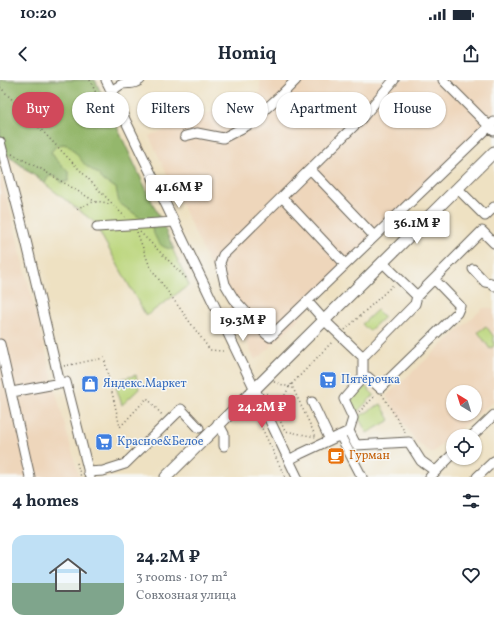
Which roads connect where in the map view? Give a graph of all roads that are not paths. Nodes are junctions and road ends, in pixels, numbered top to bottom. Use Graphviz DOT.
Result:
graph roads {
  1 [pos="106,80"];
  2 [pos="140,80"];
  3 [pos="296,80"];
  4 [pos="394,80"];
  5 [pos="443,80"];
  6 [pos="111,91"];
  7 [pos="492,126"];
  8 [pos="185,136"];
  9 [pos="2,146"];
  10 [pos="494,152"];
  11 [pos="310,169"];
  12 [pos="458,188"];
  13 [pos="282,197"];
  14 [pos="494,207"];
  15 [pos="174,222"];
  16 [pos="97,226"];
  17 [pos="374,236"];
  18 [pos="494,243"];
  19 [pos="382,262"];
  20 [pos="345,264"];
  21 [pos="473,269"];
  22 [pos="434,279"];
  23 [pos="494,286"];
  24 [pos="416,296"];
  25 [pos="307,301"];
  26 [pos="324,320"];
  27 [pos="0,344"];
  28 [pos="362,357"];
  29 [pos="363,377"];
  30 [pos="60,384"];
  31 [pos="255,389"];
  32 [pos="12,392"];
  33 [pos="312,402"];
  34 [pos="494,415"];
  35 [pos="218,424"];
  36 [pos="199,428"];
  37 [pos="479,429"];
  38 [pos="344,433"];
  39 [pos="330,440"];
  40 [pos="224,446"];
  41 [pos="289,460"];
  42 [pos="446,461"];
  43 [pos="494,461"];
  44 [pos="432,474"];
  45 [pos="89,475"];
  46 [pos="30,477"];
  47 [pos="166,477"];
  48 [pos="297,477"];
  49 [pos="362,477"];
  50 [pos="477,477"];
  1 -- 6 [label="street"];
  2 -- 6 [label="street"];
  3 -- 8 [label="street"];
  4 -- 11 [label="street"];
  5 -- 7 [label="street"];
  6 -- 15 [label="street"];
  7 -- 17 [label="street"];
  9 -- 30 [label="street"];
  10 -- 12 [label="main road"];
  11 -- 13 [label="street"];
  11 -- 17 [label="street"];
  12 -- 14 [label="street"];
  12 -- 19 [label="main road"];
  13 -- 20 [label="street"];
  13 -- 25 [label="street"];
  15 -- 16 [label="street"];
  15 -- 31 [label="street"];
  17 -- 20 [label="street"];
  18 -- 22 [label="street"];
  19 -- 24 [label="street"];
  19 -- 26 [label="main road"];
  20 -- 25 [label="street"];
  21 -- 23 [label="street"];
  22 -- 24 [label="street"];
  22 -- 29 [label="street"];
  24 -- 28 [label="street"];
  25 -- 26 [label="street"];
  26 -- 28 [label="street"];
  26 -- 31 [label="main road"];
  27 -- 32 [label="street"];
  28 -- 29 [label="street"];
  29 -- 38 [label="street"];
  30 -- 32 [label="street"];
  30 -- 45 [label="street"];
  31 -- 35 [label="main road"];
  31 -- 41 [label="street"];
  32 -- 46 [label="street"];
  33 -- 39 [label="street"];
  34 -- 37 [label="street"];
  35 -- 40 [label="street"];
  35 -- 47 [label="main road"];
  36 -- 45 [label="street"];
  38 -- 39 [label="street"];
  38 -- 44 [label="street"];
  38 -- 49 [label="street"];
  39 -- 41 [label="street"];
  41 -- 48 [label="street"];
  42 -- 44 [label="street"];
  43 -- 50 [label="street"];
}
